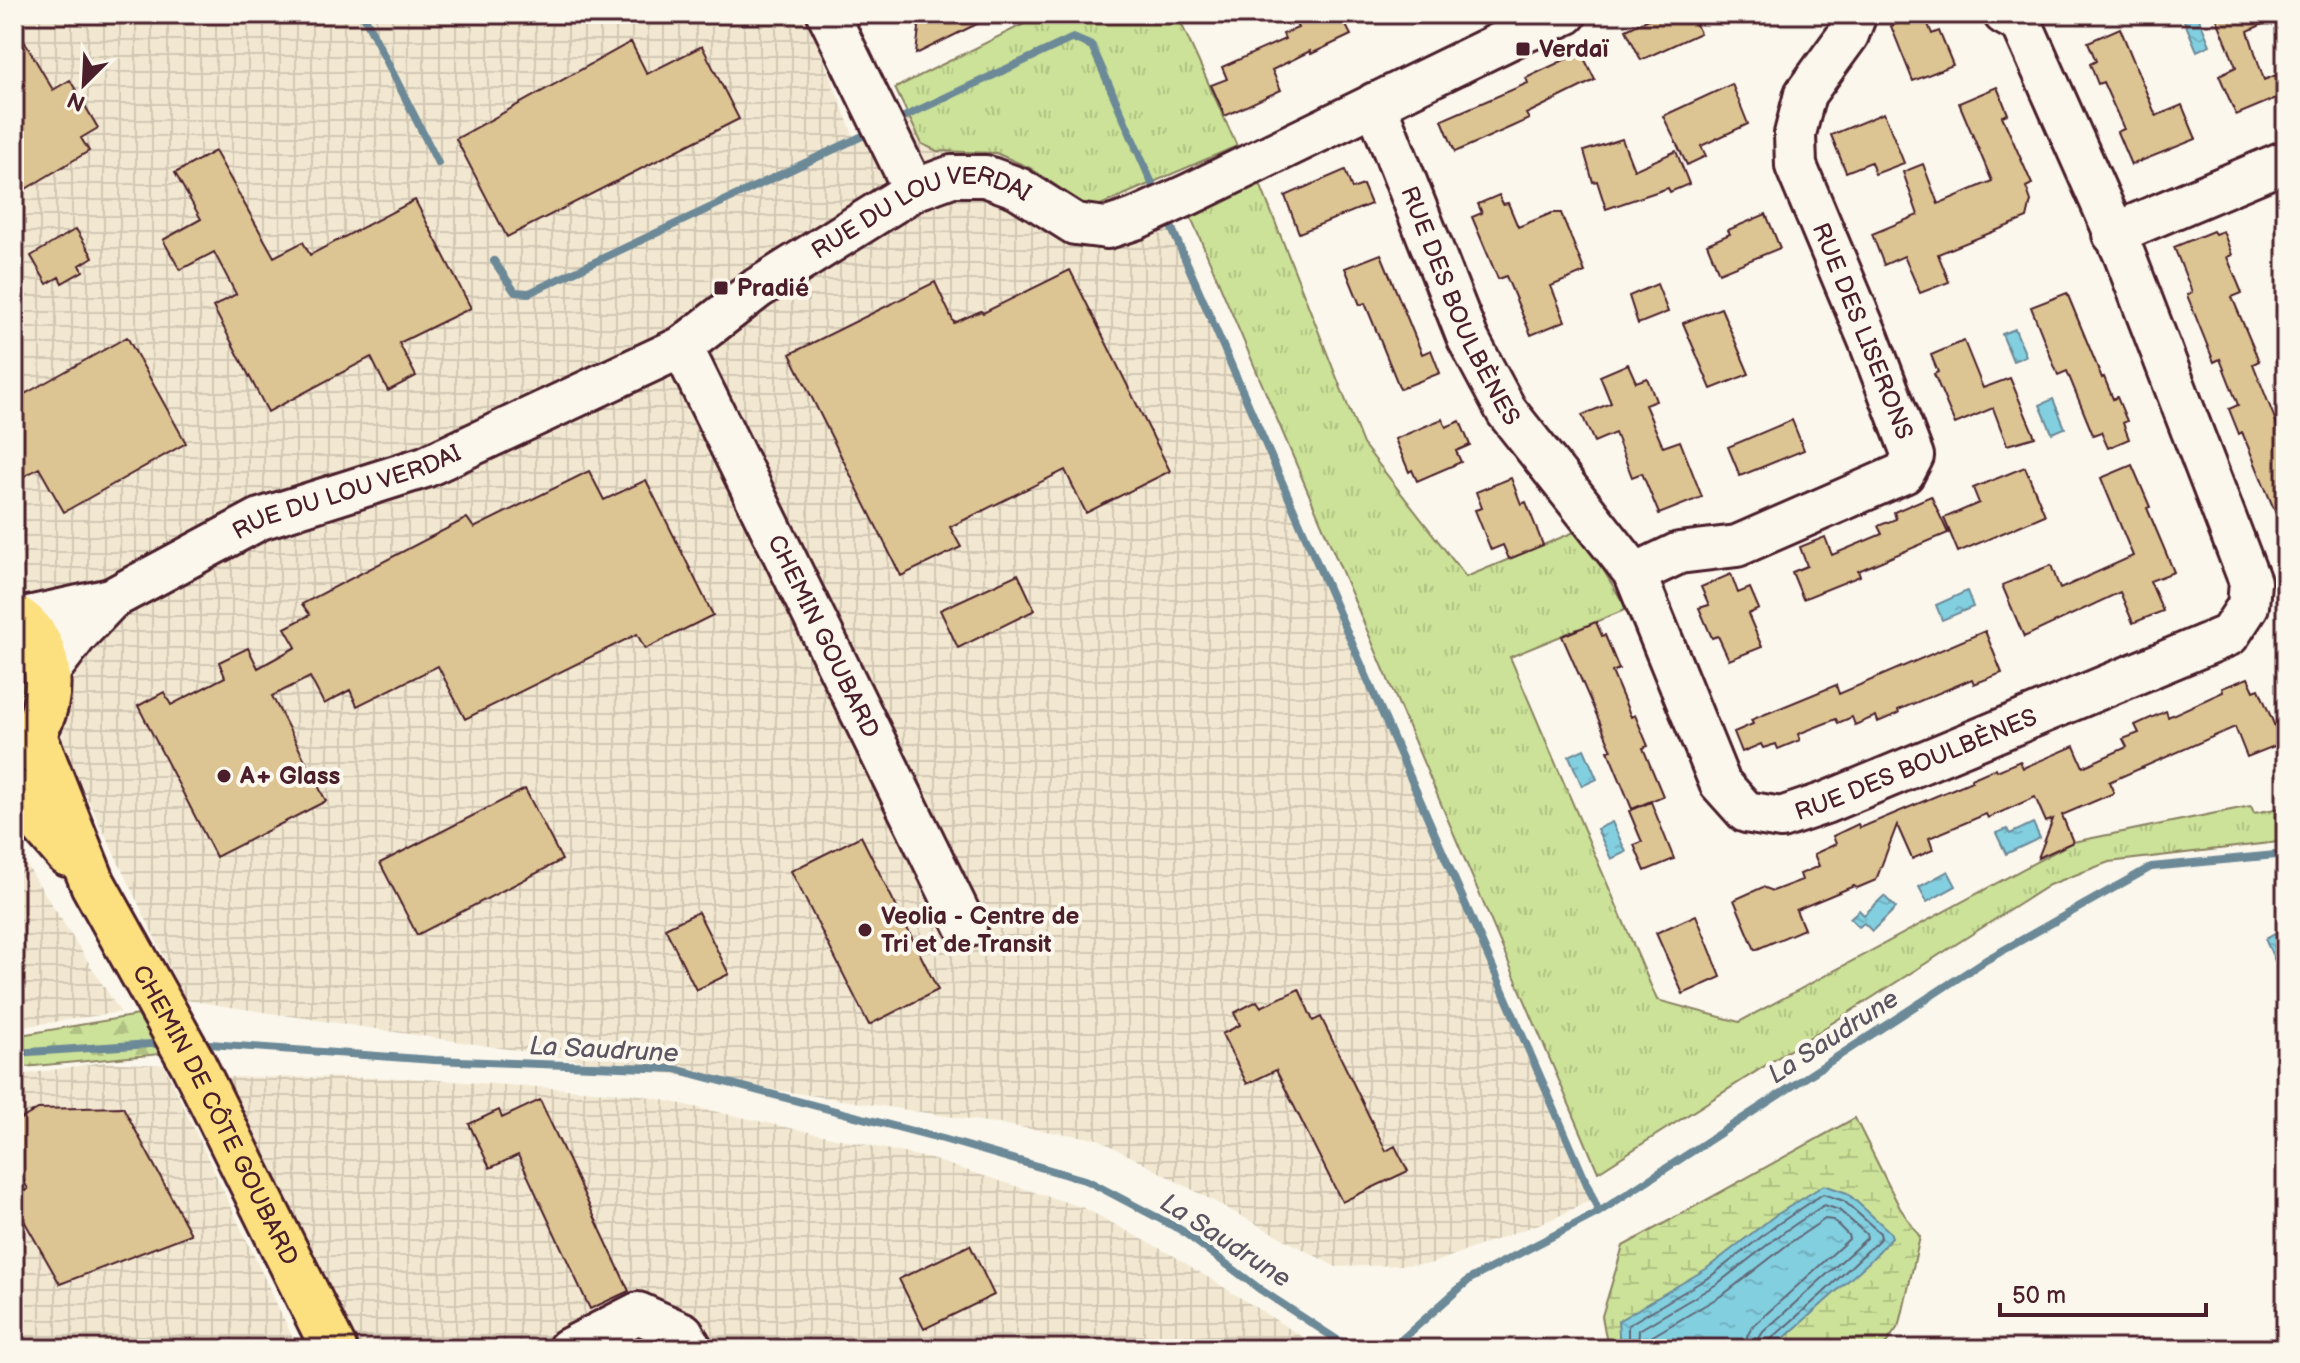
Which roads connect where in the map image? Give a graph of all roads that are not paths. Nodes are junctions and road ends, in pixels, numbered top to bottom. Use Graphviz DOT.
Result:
graph roads {
  1 [pos="828,14"];
  2 [pos="1566,14"];
  3 [pos="1856,14"];
  4 [pos="2004,14"];
  5 [pos="1375,103"];
  6 [pos="2286,161"];
  7 [pos="914,190"];
  8 [pos="2118,244"];
  9 [pos="682,347"];
  10 [pos="1635,574"];
  11 [pos="111,599"];
  12 [pos="16,618"];
  13 [pos="47,674"];
  14 [pos="23,742"];
  15 [pos="14,792"];
  16 [pos="93,884"];
  17 [pos="966,927"];
  18 [pos="334,1349"];
  19 [pos="568,1349"];
  20 [pos="692,1349"];
  1 -- 7 [label="street"];
  2 -- 5 [label="street, RUE DU LOU VERDAI"];
  3 -- 10 [label="street, RUE DES LISERONS"];
  4 -- 8 [label="street"];
  5 -- 7 [label="street, RUE DU LOU VERDAI"];
  5 -- 10 [label="street, RUE DES BOULBÈNES"];
  6 -- 8 [label="street"];
  7 -- 9 [label="street, RUE DU LOU VERDAI"];
  8 -- 10 [label="street, RUE DES BOULBÈNES"];
  9 -- 11 [label="street, RUE DU LOU VERDAI"];
  9 -- 17 [label="street, CHEMIN GOUBARD"];
  11 -- 12 [label="street, RUE DU LOU VERDAI"];
  11 -- 13 [label="street"];
  12 -- 13 [label="main road"];
  13 -- 14 [label="main road"];
  14 -- 16 [label="main road, CHEMIN DE CÔTE GOUBARD"];
  15 -- 16 [label="main road, CHEMIN DE CÔTE GOUBARD"];
  16 -- 18 [label="main road, CHEMIN DE CÔTE GOUBARD"];
  19 -- 20 [label="street"];
}
